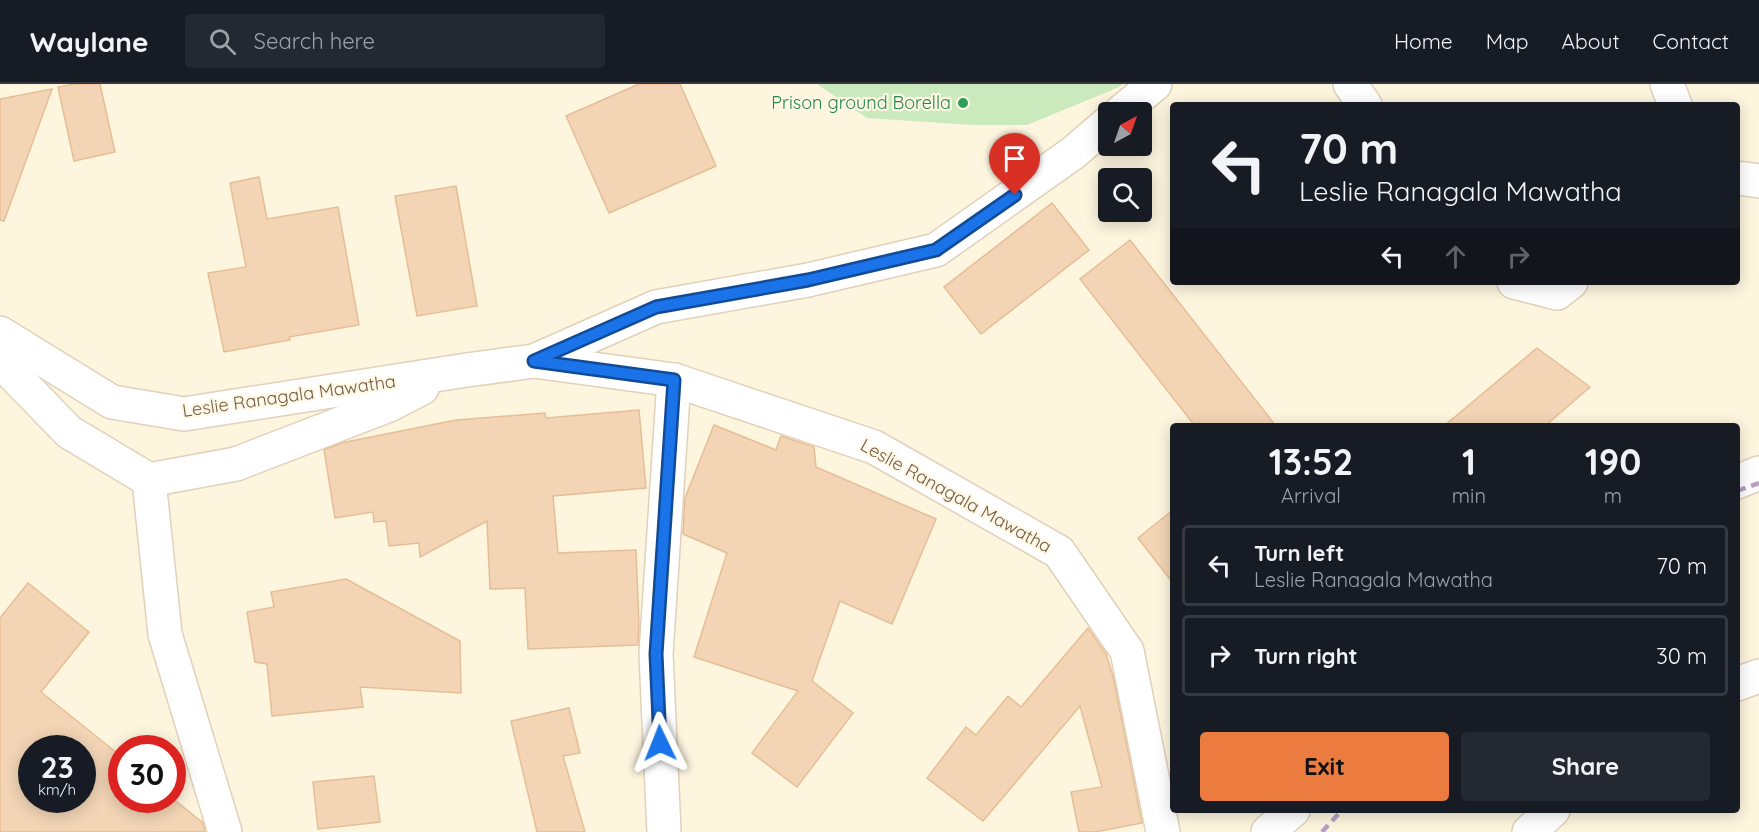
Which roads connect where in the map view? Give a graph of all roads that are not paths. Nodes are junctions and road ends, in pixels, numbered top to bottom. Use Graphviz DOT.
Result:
graph roads {
  1 [pos="1155,84"];
  2 [pos="1350,84"];
  3 [pos="1667,84"];
  4 [pos="1133,102"];
  5 [pos="1363,102"];
  6 [pos="1674,102"];
  7 [pos="1098,132"];
  8 [pos="1740,178"];
  9 [pos="1759,181"];
  10 [pos="1526,285"];
  11 [pos="1567,285"];
  12 [pos="0,333"];
  13 [pos="0,361"];
  14 [pos="534,361"];
  15 [pos="454,373"];
  16 [pos="674,380"];
  17 [pos="1759,473"];
  18 [pos="149,480"];
  19 [pos="1740,481"];
  20 [pos="1759,676"];
  21 [pos="1740,683"];
  22 [pos="1290,813"];
  23 [pos="1550,813"];
  24 [pos="225,832"];
  25 [pos="664,832"];
  26 [pos="1163,832"];
  27 [pos="1268,832"];
  28 [pos="1529,832"];
  1 -- 4 [label="street"];
  2 -- 5 [label="street"];
  3 -- 6 [label="street"];
  7 -- 14 [label="street"];
  8 -- 9 [label="street"];
  10 -- 11 [label="street"];
  12 -- 15 [label="street, Leslie Ranagala Mawatha"];
  13 -- 18 [label="street"];
  14 -- 15 [label="street, Leslie Ranagala Mawatha"];
  14 -- 16 [label="street, Leslie Ranagala Mawatha"];
  15 -- 18 [label="street, Leslie Ranagala Mawatha"];
  16 -- 25 [label="street"];
  16 -- 26 [label="street, Leslie Ranagala Mawatha"];
  17 -- 19 [label="street"];
  18 -- 24 [label="street"];
  20 -- 21 [label="street"];
  22 -- 27 [label="street"];
  23 -- 28 [label="street"];
}
